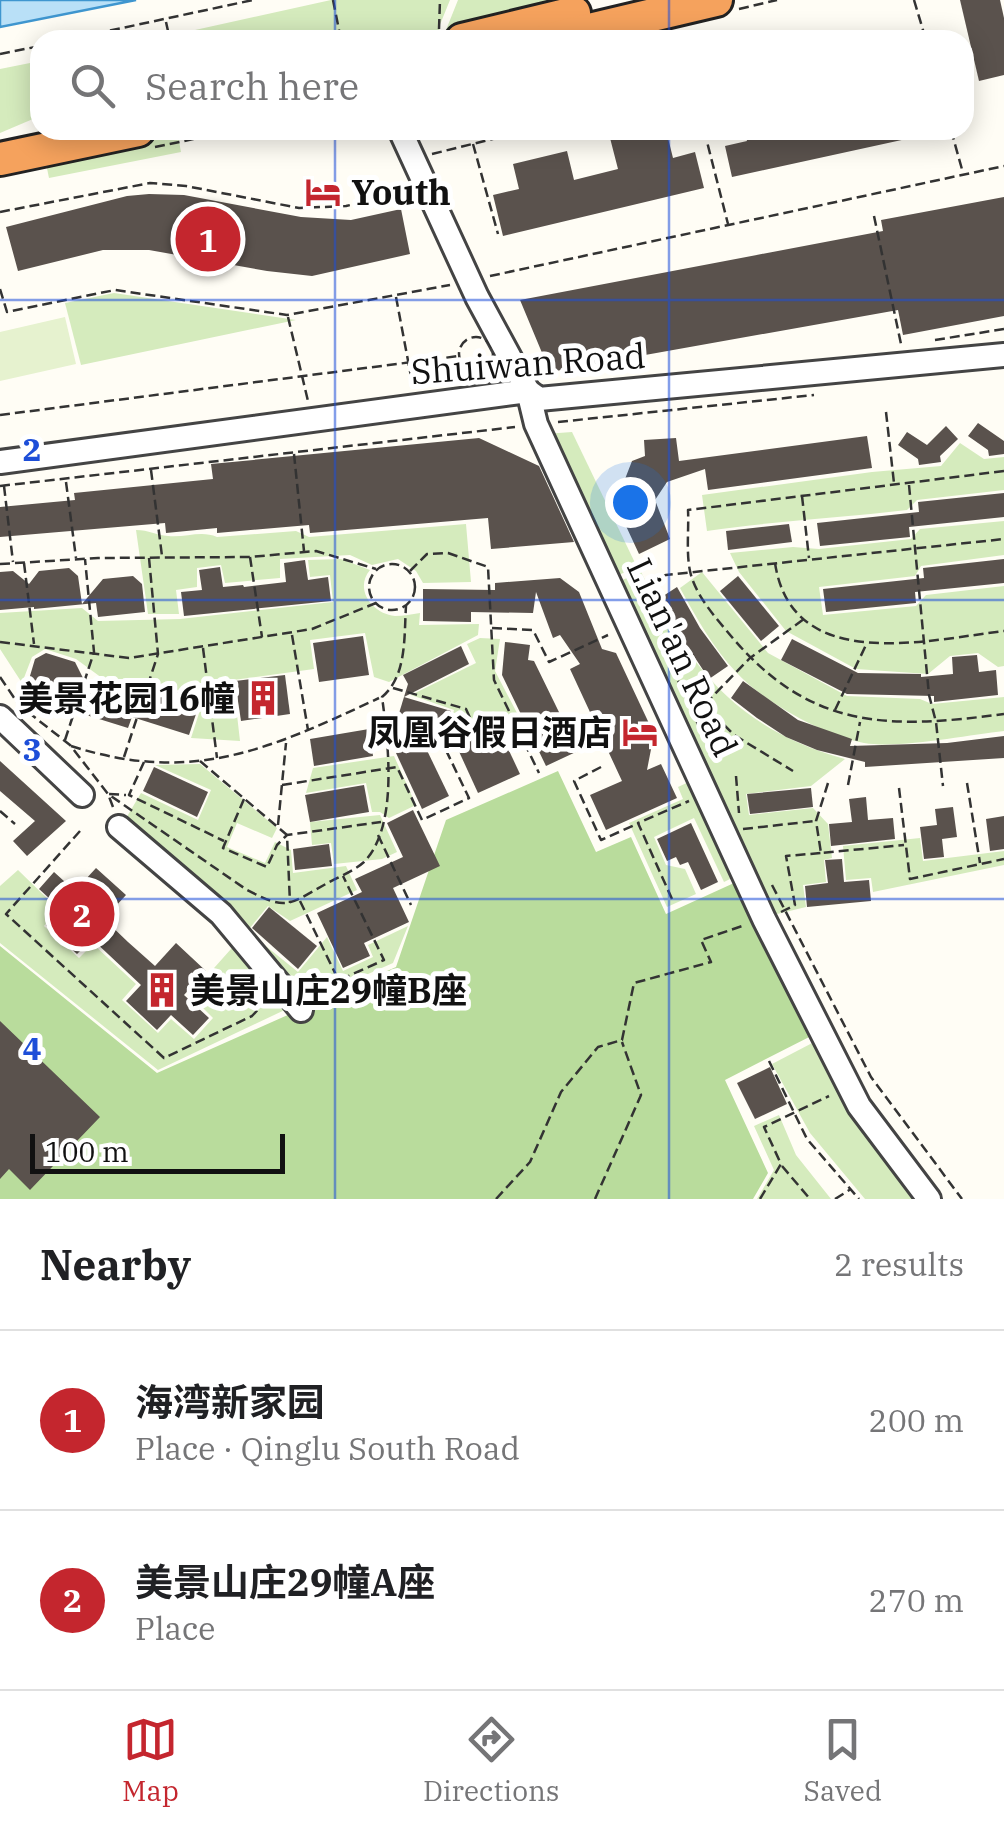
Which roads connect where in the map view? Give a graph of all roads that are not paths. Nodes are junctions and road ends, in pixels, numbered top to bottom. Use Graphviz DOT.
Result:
graph roads {
  1 [pos="627,0"];
  2 [pos="716,0"];
  3 [pos="503,30"];
  4 [pos="589,30"];
  5 [pos="30,134"];
  6 [pos="0,140"];
  7 [pos="90,140"];
  8 [pos="405,140"];
  9 [pos="0,159"];
  10 [pos="1004,355"];
  11 [pos="528,391"];
  12 [pos="0,462"];
  13 [pos="0,717"];
  14 [pos="82,795"];
  15 [pos="119,827"];
  16 [pos="302,1003"];
  17 [pos="928,1199"];
  1 -- 3 [label="highway"];
  2 -- 4 [label="highway"];
  5 -- 6 [label="highway"];
  7 -- 9 [label="highway"];
  8 -- 11 [label="street, Lian'an Road"];
  10 -- 11 [label="street, Shuiwan Road"];
  11 -- 12 [label="street, Shuiwan Road"];
  11 -- 17 [label="street, Lian'an Road"];
  13 -- 14 [label="street"];
  15 -- 16 [label="street"];
}
